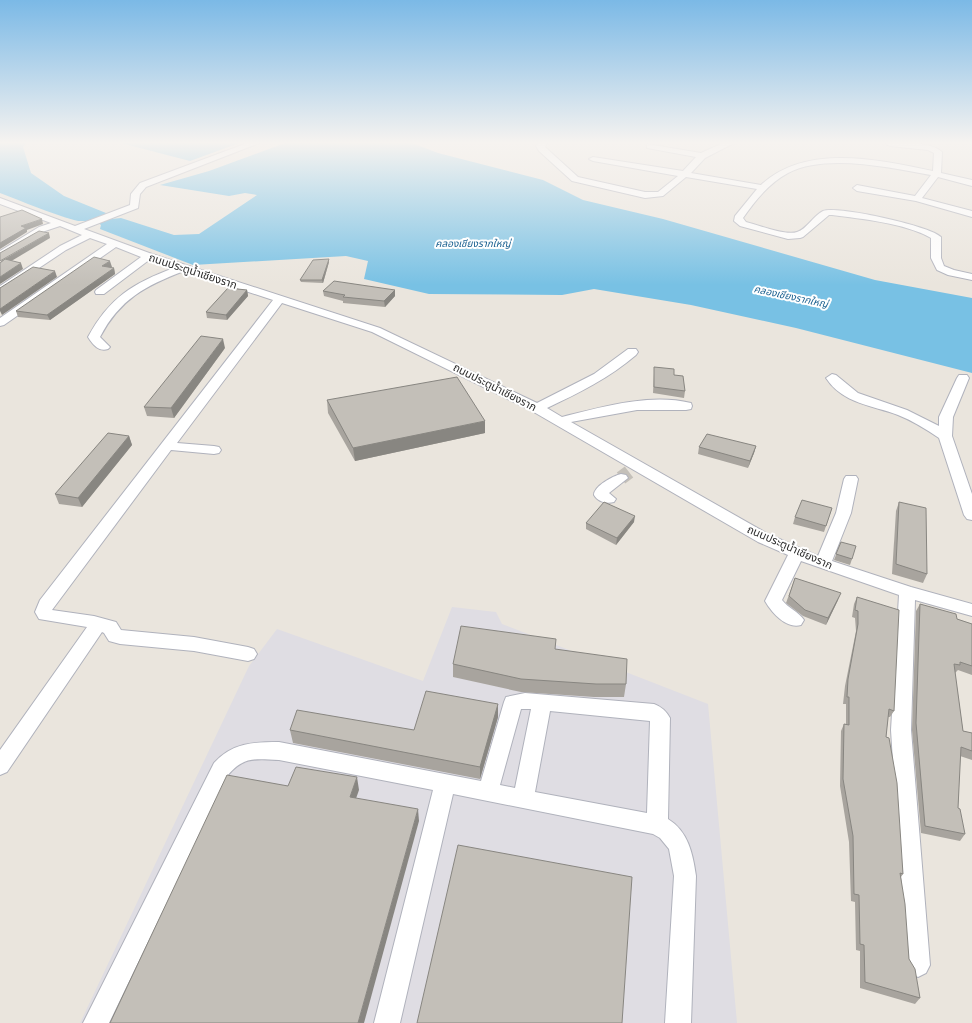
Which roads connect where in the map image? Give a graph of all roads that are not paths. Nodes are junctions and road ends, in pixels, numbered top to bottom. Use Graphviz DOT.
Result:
graph roads {
  1 [pos="136,190"];
  2 [pos="622,190"];
  3 [pos="666,190"];
  4 [pos="759,190"];
  5 [pos="869,190"];
  6 [pos="924,190"];
  7 [pos="918,197"];
  8 [pos="0,201"];
  9 [pos="972,214"];
  10 [pos="61,223"];
  11 [pos="75,229"];
  12 [pos="90,234"];
  13 [pos="114,244"];
  14 [pos="0,255"];
  15 [pos="148,256"];
  16 [pos="182,268"];
  17 [pos="972,277"];
  18 [pos="0,291"];
  19 [pos="100,292"];
  20 [pos="280,299"];
  21 [pos="0,323"];
  22 [pos="104,346"];
  23 [pos="632,352"];
  24 [pos="832,378"];
  25 [pos="963,378"];
  26 [pos="686,406"];
  27 [pos="537,408"];
  28 [pos="560,421"];
  29 [pos="945,436"];
  30 [pos="167,446"];
  31 [pos="214,450"];
  32 [pos="629,473"];
  33 [pos="851,479"];
  34 [pos="609,499"];
  35 [pos="972,515"];
  36 [pos="797,552"];
  37 [pos="823,563"];
  38 [pos="907,592"];
  39 [pos="972,610"];
  40 [pos="795,620"];
  41 [pos="96,625"];
  42 [pos="248,654"];
  43 [pos="542,702"];
  44 [pos="0,766"];
  45 [pos="445,784"];
  46 [pos="488,793"];
  47 [pos="523,800"];
  48 [pos="657,826"];
  49 [pos="918,965"];
  50 [pos="96,1023"];
  51 [pos="387,1023"];
  52 [pos="678,1023"];
  1 -- 11 [label="street"];
  2 -- 3 [label="street"];
  4 -- 17 [label="street"];
  5 -- 7 [label="street"];
  6 -- 7 [label="street"];
  7 -- 9 [label="street"];
  8 -- 10 [label="street, ถนนประตูน้ำเชียงราก"];
  10 -- 11 [label="street, ถนนประตูน้ำเชียงราก"];
  10 -- 14 [label="street"];
  11 -- 12 [label="street, ถนนประตูน้ำเชียงราก"];
  12 -- 13 [label="street, ถนนประตูน้ำเชียงราก"];
  12 -- 18 [label="street"];
  13 -- 15 [label="street, ถนนประตูน้ำเชียงราก"];
  13 -- 21 [label="street"];
  15 -- 16 [label="street, ถนนประตูน้ำเชียงราก"];
  15 -- 19 [label="street"];
  16 -- 20 [label="street, ถนนประตูน้ำเชียงราก"];
  16 -- 22 [label="street"];
  20 -- 27 [label="street, ถนนประตูน้ำเชียงราก"];
  20 -- 30 [label="street"];
  23 -- 27 [label="street"];
  24 -- 29 [label="street"];
  25 -- 29 [label="street"];
  26 -- 28 [label="street"];
  27 -- 28 [label="street, ถนนประตูน้ำเชียงราก"];
  28 -- 32 [label="street, ถนนประตูน้ำเชียงราก"];
  29 -- 35 [label="street"];
  30 -- 31 [label="street"];
  30 -- 41 [label="street"];
  32 -- 34 [label="street"];
  32 -- 36 [label="street, ถนนประตูน้ำเชียงราก"];
  33 -- 37 [label="street"];
  36 -- 37 [label="street, ถนนประตูน้ำเชียงราก"];
  36 -- 40 [label="street"];
  37 -- 38 [label="street, ถนนประตูน้ำเชียงราก"];
  38 -- 39 [label="street, ถนนประตูน้ำเชียงราก"];
  38 -- 49 [label="street"];
  41 -- 42 [label="street"];
  41 -- 44 [label="street"];
  43 -- 46 [label="street"];
  43 -- 47 [label="street"];
  43 -- 48 [label="street"];
  45 -- 46 [label="street"];
  45 -- 50 [label="street"];
  45 -- 51 [label="street"];
  46 -- 47 [label="street"];
  47 -- 48 [label="street"];
  48 -- 52 [label="street"];
}
